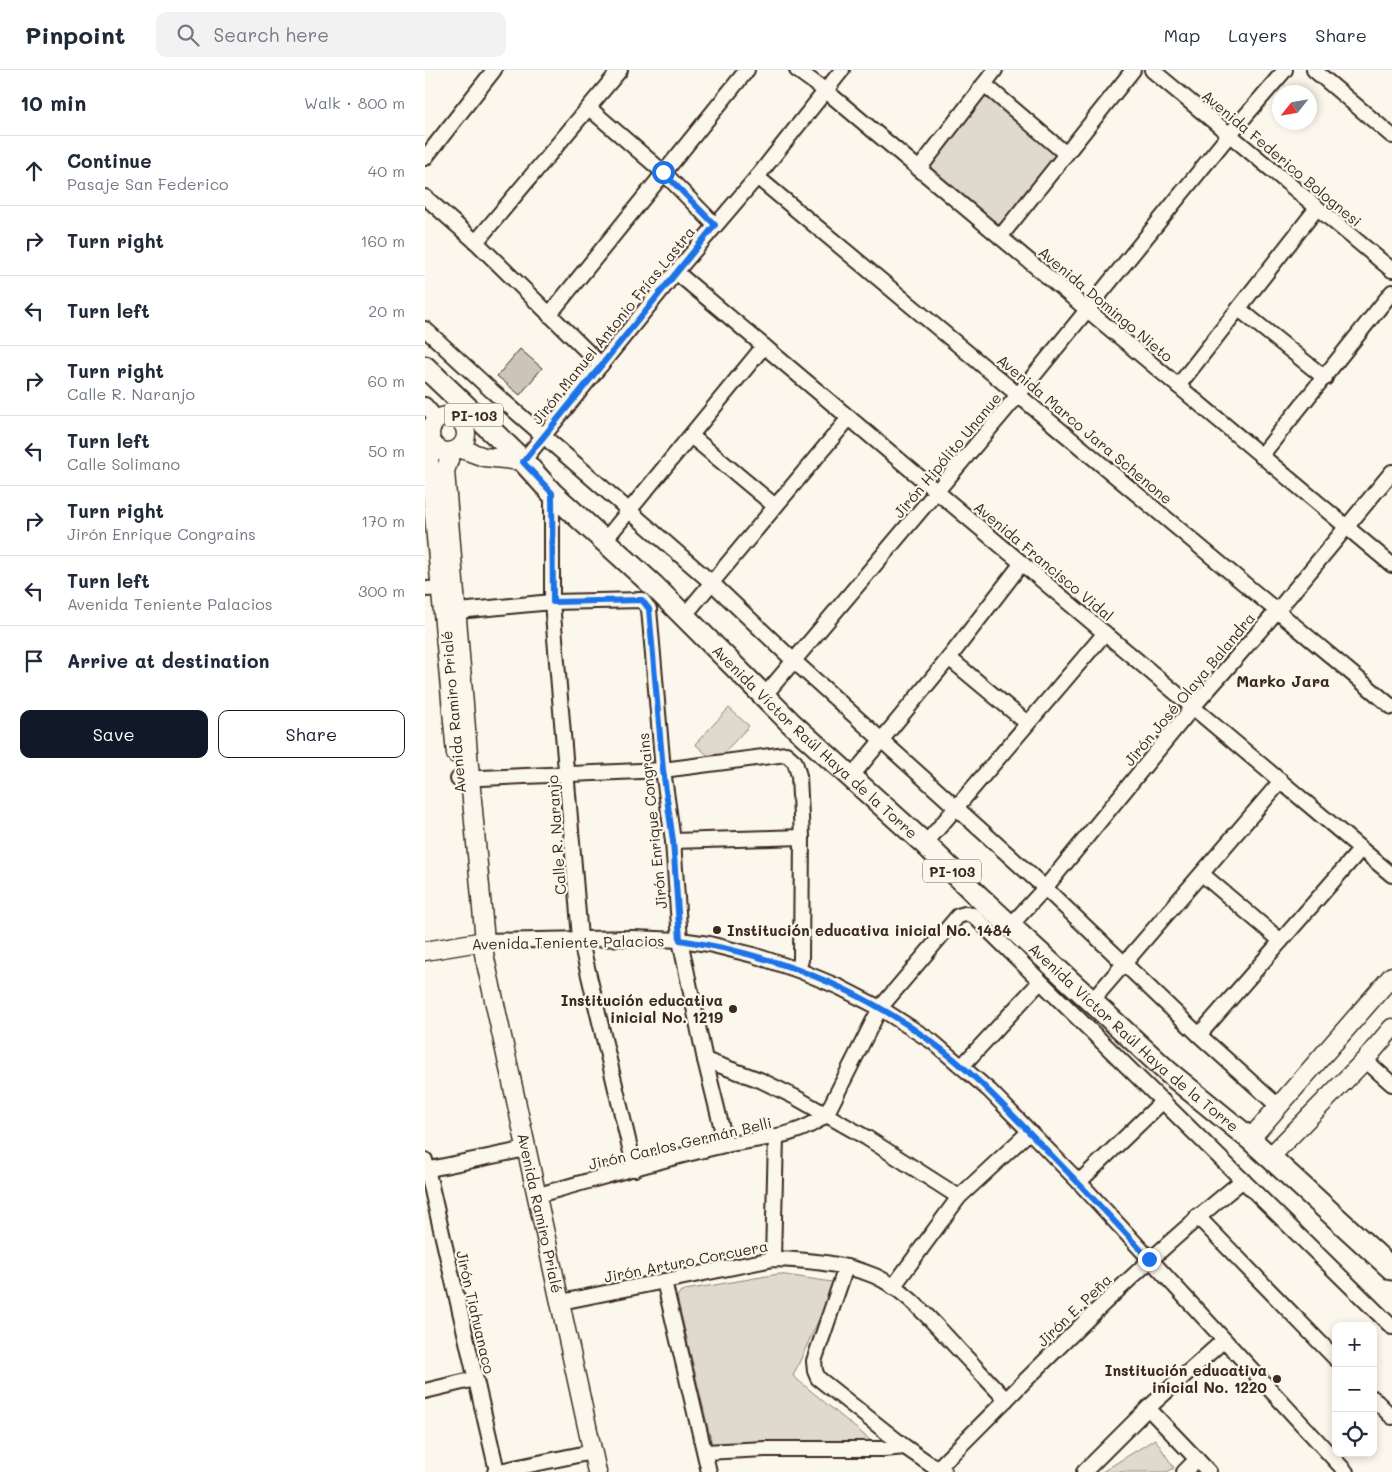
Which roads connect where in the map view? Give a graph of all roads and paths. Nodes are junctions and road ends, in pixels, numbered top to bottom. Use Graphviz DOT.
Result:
graph roads {
  1 [pos="493,70"];
  2 [pos="620,70"];
  3 [pos="747,70"];
  4 [pos="797,70"];
  5 [pos="842,70"];
  6 [pos="995,70"];
  7 [pos="1133,70"];
  8 [pos="1152,70"];
  9 [pos="1285,70"];
  10 [pos="1314,70"];
  11 [pos="984,84"];
  12 [pos="826,91"];
  13 [pos="589,108"];
  14 [pos="1229,135"];
  15 [pos="1392,136"];
  16 [pos="1066,154"];
  17 [pos="425,158"];
  18 [pos="919,169"];
  19 [pos="663,172"];
  20 [pos="757,176"];
  21 [pos="425,197"];
  22 [pos="1317,208"];
  23 [pos="715,225"];
  24 [pos="1000,237"];
  25 [pos="476,242"];
  26 [pos="1392,270"];
  27 [pos="676,272"];
  28 [pos="1392,292"];
  29 [pos="1239,309"];
  30 [pos="1087,310"];
  31 [pos="549,315"];
  32 [pos="425,329"];
  33 [pos="764,346"];
  34 [pos="601,365"];
  35 [pos="425,367"];
  36 [pos="1325,378"];
  37 [pos="1177,386"];
  38 [pos="1018,395"];
  39 [pos="459,400"];
  40 [pos="425,405"];
  41 [pos="440,417"];
  42 [pos="849,418"];
  43 [pos="481,422"];
  44 [pos="543,436"];
  45 [pos="691,436"];
  46 [pos="430,438"];
  47 [pos="459,445"];
  48 [pos="1261,456"];
  49 [pos="523,462"];
  50 [pos="1392,472"];
  51 [pos="937,492"];
  52 [pos="552,493"];
  53 [pos="775,506"];
  54 [pos="629,511"];
  55 [pos="1346,527"];
  56 [pos="605,540"];
  57 [pos="1022,563"];
  58 [pos="1392,565"];
  59 [pos="712,583"];
  60 [pos="440,588"];
  61 [pos="553,602"];
  62 [pos="1277,611"];
  63 [pos="451,612"];
  64 [pos="684,616"];
  65 [pos="1105,634"];
  66 [pos="949,658"];
  67 [pos="794,661"];
  68 [pos="764,696"];
  69 [pos="1193,707"];
  70 [pos="1392,707"];
  71 [pos="1027,723"];
  72 [pos="881,740"];
  73 [pos="663,770"];
  74 [pos="568,775"];
  75 [pos="851,777"];
  76 [pos="464,778"];
  77 [pos="1281,781"];
  78 [pos="957,807"];
  79 [pos="802,837"];
  80 [pos="673,841"];
  81 [pos="925,844"];
  82 [pos="1361,849"];
  83 [pos="1201,874"];
  84 [pos="1392,875"];
  85 [pos="1045,888"];
  86 [pos="1010,926"];
  87 [pos="581,938"];
  88 [pos="680,940"];
  89 [pos="1281,941"];
  90 [pos="481,946"];
  91 [pos="425,951"];
  92 [pos="1125,963"];
  93 [pos="799,970"];
  94 [pos="1392,976"];
  95 [pos="1040,982"];
  96 [pos="1092,1002"];
  97 [pos="881,1008"];
  98 [pos="1392,1028"];
  99 [pos="1199,1035"];
  100 [pos="705,1060"];
  101 [pos="1365,1060"];
  102 [pos="962,1066"];
  103 [pos="1392,1084"];
  104 [pos="1163,1102"];
  105 [pos="1279,1106"];
  106 [pos="826,1115"];
  107 [pos="1029,1132"];
  108 [pos="776,1137"];
  109 [pos="1250,1139"];
  110 [pos="726,1145"];
  111 [pos="526,1148"];
  112 [pos="1270,1157"];
  113 [pos="426,1167"];
  114 [pos="635,1169"];
  115 [pos="1243,1180"];
  116 [pos="1079,1182"];
  117 [pos="538,1195"];
  118 [pos="959,1197"];
  119 [pos="1197,1216"];
  120 [pos="773,1259"];
  121 [pos="1149,1259"];
  122 [pos="846,1267"];
  123 [pos="1392,1269"];
  124 [pos="664,1281"];
  125 [pos="893,1286"];
  126 [pos="561,1302"];
  127 [pos="1392,1327"];
  128 [pos="1224,1340"];
  129 [pos="1332,1355"];
  130 [pos="475,1379"];
  131 [pos="425,1390"];
  132 [pos="1006,1400"];
  133 [pos="1377,1402"];
  134 [pos="1149,1408"];
  135 [pos="1392,1417"];
  136 [pos="905,1447"];
  137 [pos="592,1452"];
  138 [pos="705,1452"];
  139 [pos="1197,1459"];
  140 [pos="939,1471"];
  141 [pos="496,1472"];
  142 [pos="597,1472"];
  143 [pos="709,1472"];
  144 [pos="1084,1472"];
  145 [pos="1184,1472"];
  146 [pos="1209,1472"];
  147 [pos="1346,1472"];
  1 -- 17 [label="street"];
  2 -- 13 [label="street"];
  3 -- 19 [label="street"];
  4 -- 12 [label="street, Avenida Domingo Nieto"];
  5 -- 12 [label="street, Jirón Manuel Antonio Frías Lastra"];
  6 -- 11 [label="street"];
  7 -- 16 [label="street"];
  8 -- 14 [label="street, Avenida Federico Bolognesi"];
  9 -- 14 [label="street, Jirón Hipólito Unanue"];
  10 -- 15 [label="street"];
  11 -- 16 [label="street"];
  11 -- 18 [label="street"];
  12 -- 18 [label="street, Avenida Domingo Nieto"];
  12 -- 20 [label="street, Jirón Manuel Antonio Frías Lastra"];
  13 -- 19 [label="street"];
  13 -- 25 [label="street"];
  14 -- 22 [label="street, Avenida Federico Bolognesi"];
  14 -- 30 [label="street, Jirón Hipólito Unanue"];
  16 -- 24 [label="street"];
  18 -- 24 [label="street, Avenida Domingo Nieto"];
  19 -- 23 [label="street"];
  19 -- 31 [label="street"];
  20 -- 23 [label="street, Jirón Manuel Antonio Frías Lastra"];
  20 -- 38 [label="street, Avenida Marco Jara Schenone"];
  21 -- 25 [label="street"];
  22 -- 26 [label="street, Avenida Federico Bolognesi"];
  22 -- 29 [label="street"];
  23 -- 27 [label="street, Jirón Manuel Antonio Frías Lastra"];
  24 -- 30 [label="street, Avenida Domingo Nieto"];
  25 -- 31 [label="street"];
  27 -- 33 [label="street, Avenida Francisco Vidal"];
  27 -- 34 [label="street, Jirón Manuel Antonio Frías Lastra"];
  28 -- 36 [label="street"];
  29 -- 36 [label="street"];
  29 -- 37 [label="street"];
  30 -- 37 [label="street, Avenida Domingo Nieto"];
  30 -- 38 [label="street, Jirón Hipólito Unanue"];
  31 -- 34 [label="street"];
  32 -- 44 [label="street"];
  33 -- 42 [label="street, Avenida Francisco Vidal"];
  33 -- 45 [label="street"];
  34 -- 44 [label="street, Jirón Manuel Antonio Frías Lastra"];
  35 -- 39 [label="main road, Avenida Víctor Raúl Haya de la Torre / PI-103"];
  36 -- 48 [label="street"];
  37 -- 48 [label="street, Avenida Domingo Nieto"];
  38 -- 51 [label="street, Jirón Hipólito Unanue"];
  38 -- 62 [label="street, Avenida Marco Jara Schenone"];
  39 -- 41 [label="street"];
  39 -- 43 [label="main road, Avenida Víctor Raúl Haya de la Torre / PI-103"];
  40 -- 41 [label="street"];
  41 -- 46 [label="street"];
  41 -- 47 [label="street"];
  42 -- 51 [label="street, Avenida Francisco Vidal"];
  42 -- 53 [label="street"];
  43 -- 47 [label="street"];
  43 -- 49 [label="main road, Avenida Víctor Raúl Haya de la Torre / PI-103"];
  44 -- 49 [label="street, Jirón Manuel Antonio Frías Lastra"];
  44 -- 54 [label="street"];
  45 -- 53 [label="street"];
  45 -- 54 [label="street"];
  46 -- 47 [label="street"];
  46 -- 60 [label="street, Avenida Ramiro Prialé"];
  47 -- 49 [label="street"];
  47 -- 60 [label="street, Avenida Ramiro Prialé"];
  48 -- 55 [label="street, Avenida Domingo Nieto"];
  49 -- 52 [label="main road, Avenida Víctor Raúl Haya de la Torre / PI-103"];
  50 -- 55 [label="street, Jirón José Olaya Balandra"];
  51 -- 57 [label="street, Avenida Francisco Vidal"];
  51 -- 67 [label="street, Jirón Hipólito Unanue"];
  52 -- 56 [label="main road, Avenida Víctor Raúl Haya de la Torre / PI-103"];
  52 -- 61 [label="street, Calle R. Naranjo"];
  53 -- 59 [label="street"];
  54 -- 56 [label="street"];
  54 -- 59 [label="street"];
  55 -- 58 [label="street, Avenida Domingo Nieto"];
  55 -- 62 [label="street, Jirón José Olaya Balandra"];
  56 -- 64 [label="main road, Avenida Víctor Raúl Haya de la Torre / PI-103"];
  57 -- 65 [label="street, Avenida Francisco Vidal"];
  57 -- 66 [label="street"];
  59 -- 64 [label="street"];
  59 -- 67 [label="street"];
  60 -- 63 [label="street, Avenida Ramiro Prialé"];
  61 -- 63 [label="street"];
  61 -- 73 [label="street, Jirón Enrique Congrains"];
  61 -- 74 [label="street, Calle R. Naranjo"];
  62 -- 69 [label="street, Jirón José Olaya Balandra"];
  62 -- 70 [label="street, Avenida Marco Jara Schenone"];
  63 -- 76 [label="street, Avenida Ramiro Prialé"];
  64 -- 68 [label="main road, Avenida Víctor Raúl Haya de la Torre / PI-103"];
  65 -- 69 [label="street, Avenida Francisco Vidal"];
  65 -- 71 [label="street"];
  66 -- 71 [label="street"];
  66 -- 72 [label="street"];
  67 -- 68 [label="street, Jirón Hipólito Unanue"];
  67 -- 72 [label="street"];
  68 -- 75 [label="main road, Avenida Víctor Raúl Haya de la Torre / PI-103"];
  69 -- 77 [label="street, Avenida Francisco Vidal"];
  69 -- 85 [label="street, Jirón José Olaya Balandra"];
  71 -- 78 [label="street"];
  72 -- 75 [label="street"];
  72 -- 78 [label="street"];
  73 -- 74 [label="street"];
  73 -- 79 [label="street"];
  73 -- 80 [label="street, Jirón Enrique Congrains"];
  74 -- 76 [label="street"];
  74 -- 87 [label="street, Calle R. Naranjo"];
  75 -- 81 [label="main road, Avenida Víctor Raúl Haya de la Torre / PI-103"];
  76 -- 90 [label="street, Avenida Ramiro Prialé"];
  77 -- 82 [label="street, Avenida Francisco Vidal"];
  77 -- 83 [label="street"];
  78 -- 81 [label="street"];
  78 -- 85 [label="street"];
  79 -- 80 [label="street"];
  79 -- 93 [label="street"];
  80 -- 88 [label="street, Jirón Enrique Congrains"];
  81 -- 86 [label="main road, Avenida Víctor Raúl Haya de la Torre / PI-103"];
  82 -- 84 [label="street, Avenida Francisco Vidal"];
  82 -- 89 [label="street"];
  83 -- 89 [label="street"];
  83 -- 92 [label="street"];
  85 -- 86 [label="street, Jirón José Olaya Balandra"];
  85 -- 92 [label="street"];
  86 -- 96 [label="main road, Avenida Víctor Raúl Haya de la Torre / PI-103"];
  87 -- 88 [label="street, Avenida Teniente Palacios"];
  87 -- 90 [label="street, Avenida Teniente Palacios"];
  87 -- 114 [label="street, Calle R. Naranjo"];
  88 -- 93 [label="street, Avenida Teniente Palacios"];
  88 -- 100 [label="street, Jirón Enrique Congrains"];
  89 -- 99 [label="street"];
  90 -- 91 [label="street, Avenida Teniente Palacios"];
  90 -- 111 [label="street, Avenida Ramiro Prialé"];
  92 -- 96 [label="street"];
  92 -- 99 [label="street"];
  93 -- 97 [label="street, Avenida Teniente Palacios"];
  94 -- 105 [label="street"];
  95 -- 97 [label="street"];
  95 -- 102 [label="street"];
  95 -- 104 [label="street"];
  96 -- 109 [label="main road, Avenida Víctor Raúl Haya de la Torre / PI-103"];
  97 -- 102 [label="street, Avenida Teniente Palacios"];
  97 -- 106 [label="street"];
  98 -- 101 [label="street"];
  99 -- 105 [label="street"];
  100 -- 106 [label="street"];
  100 -- 110 [label="street, Jirón Enrique Congrains"];
  101 -- 103 [label="street"];
  101 -- 112 [label="street"];
  102 -- 107 [label="street, Avenida Teniente Palacios"];
  104 -- 115 [label="street"];
  104 -- 116 [label="street"];
  105 -- 109 [label="street"];
  106 -- 108 [label="street, Jirón Carlos Germán Belli"];
  106 -- 118 [label="street"];
  107 -- 116 [label="street, Avenida Teniente Palacios"];
  107 -- 118 [label="street"];
  108 -- 110 [label="street, Jirón Carlos Germán Belli"];
  108 -- 120 [label="street"];
  109 -- 112 [label="main road, Avenida Víctor Raúl Haya de la Torre / PI-103"];
  110 -- 114 [label="street, Jirón Carlos Germán Belli"];
  111 -- 113 [label="street"];
  111 -- 117 [label="street, Avenida Ramiro Prialé"];
  112 -- 123 [label="main road, Avenida Víctor Raúl Haya de la Torre / PI-103"];
  113 -- 130 [label="street, Jirón Tiahuanaco"];
  114 -- 117 [label="street, Jirón Carlos Germán Belli"];
  115 -- 119 [label="street, Jirón E. Peña"];
  115 -- 127 [label="street"];
  116 -- 121 [label="street, Avenida Teniente Palacios"];
  117 -- 126 [label="street, Avenida Ramiro Prialé"];
  118 -- 125 [label="street"];
  119 -- 121 [label="street, Jirón E. Peña"];
  119 -- 129 [label="street"];
  120 -- 122 [label="street, Jirón Arturo Corcuera"];
  120 -- 124 [label="street, Jirón Arturo Corcuera"];
  121 -- 128 [label="street, Avenida Teniente Palacios"];
  121 -- 132 [label="street, Jirón E. Peña"];
  122 -- 125 [label="street, Jirón Arturo Corcuera"];
  122 -- 136 [label="street"];
  124 -- 126 [label="street, Jirón Arturo Corcuera"];
  124 -- 138 [label="street"];
  125 -- 132 [label="street, Jirón Arturo Corcuera"];
  126 -- 137 [label="street, Avenida Ramiro Prialé"];
  128 -- 134 [label="street"];
  128 -- 147 [label="street, Avenida Teniente Palacios"];
  130 -- 131 [label="street"];
  130 -- 141 [label="street, Jirón Tiahuanaco"];
  132 -- 140 [label="street, Jirón E. Peña"];
  133 -- 135 [label="street"];
  134 -- 139 [label="street"];
  134 -- 144 [label="street"];
  136 -- 138 [label="street"];
  136 -- 140 [label="street"];
  137 -- 141 [label="street"];
  137 -- 142 [label="street, Avenida Ramiro Prialé"];
  138 -- 143 [label="street"];
  139 -- 145 [label="street"];
  139 -- 146 [label="street"];
}
